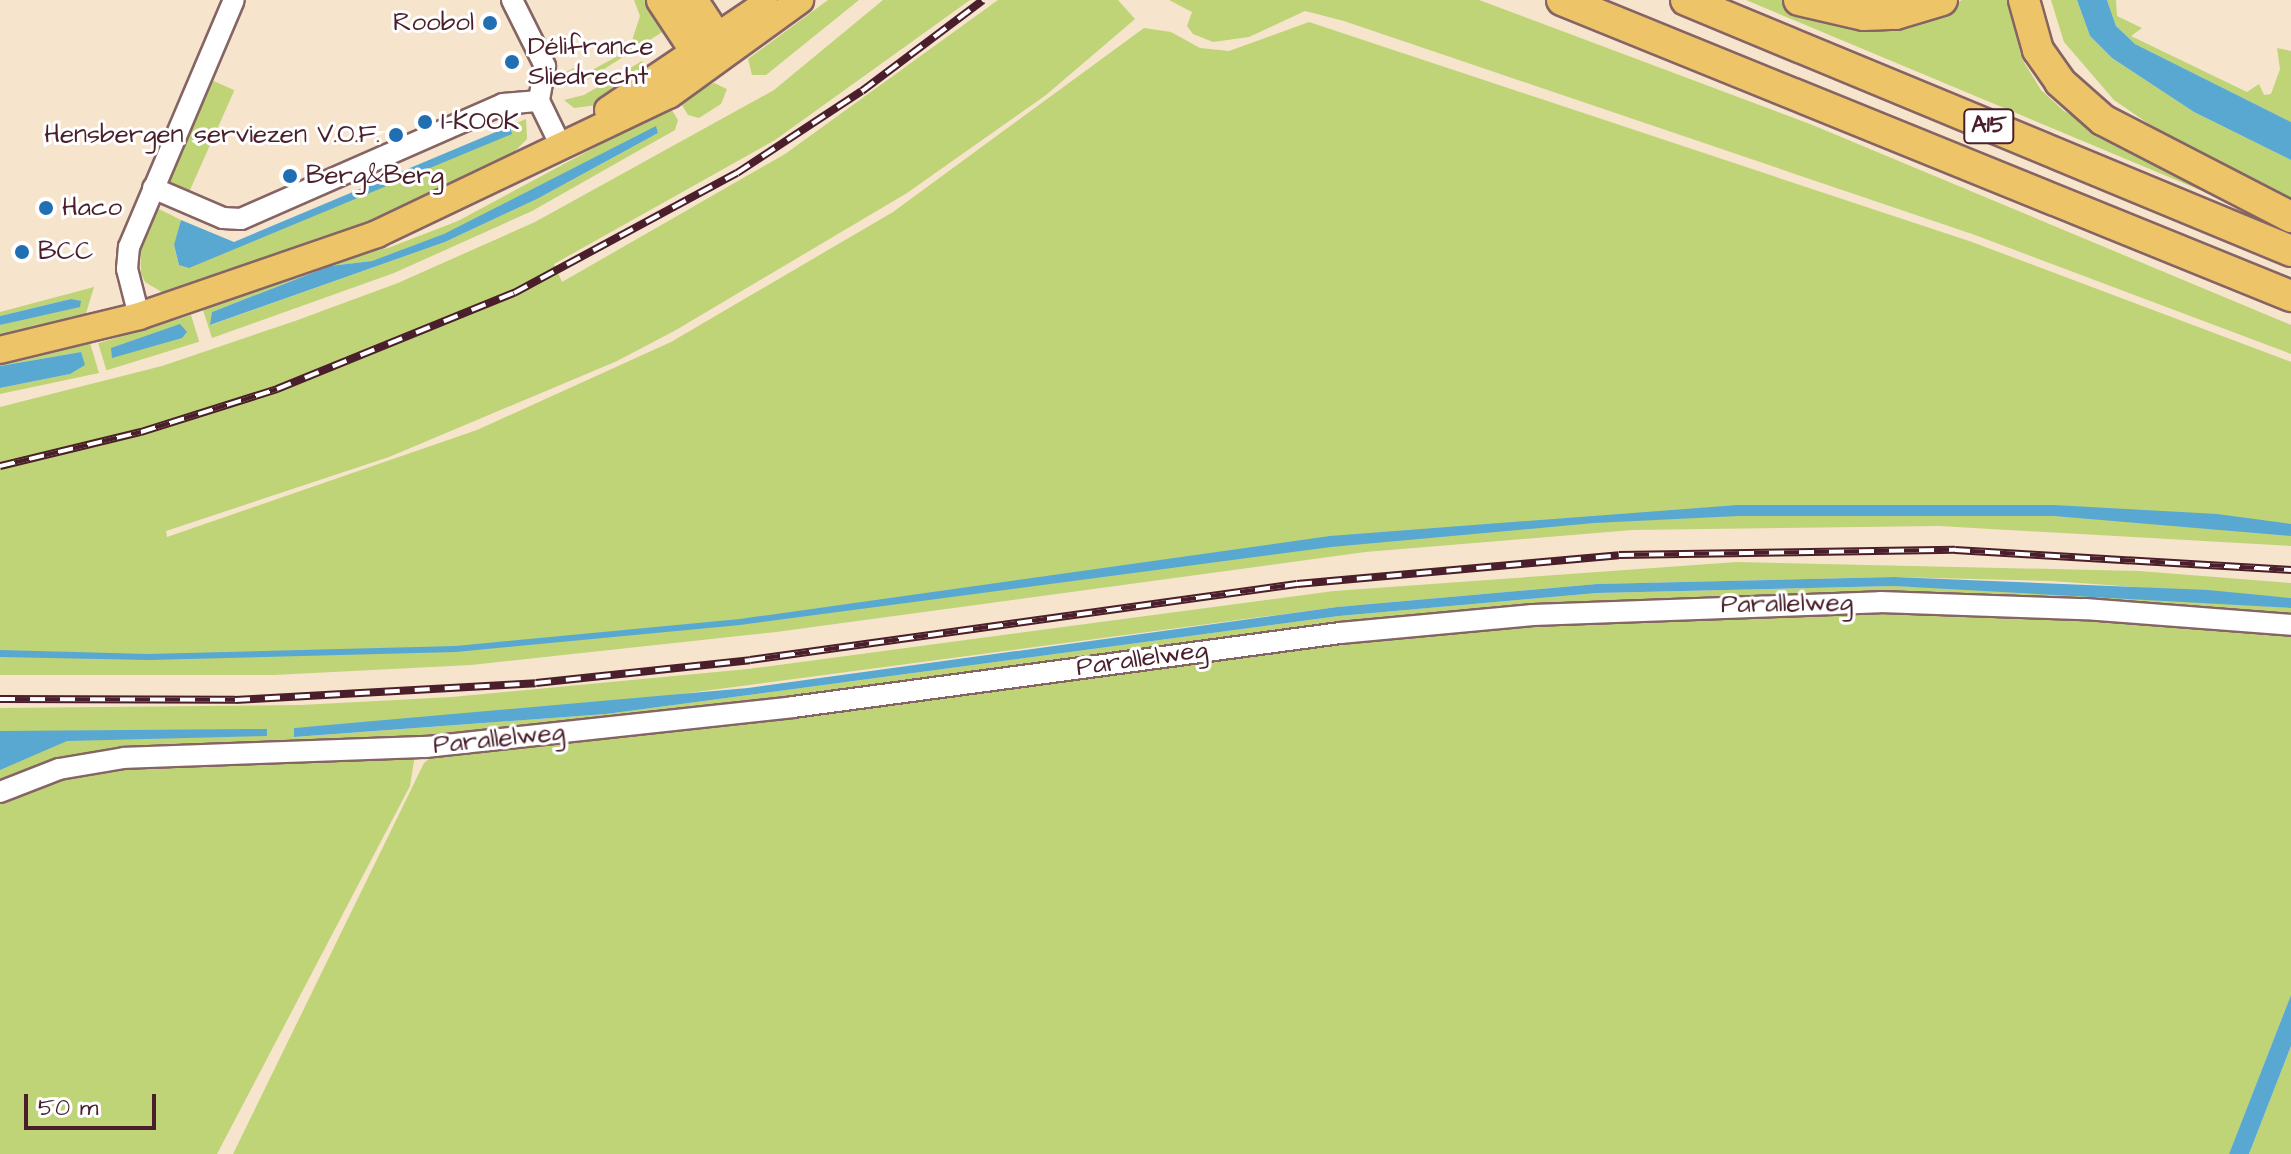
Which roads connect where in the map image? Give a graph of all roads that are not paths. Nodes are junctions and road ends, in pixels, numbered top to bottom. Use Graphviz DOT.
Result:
graph roads {
  1 [pos="234,0"];
  2 [pos="512,0"];
  3 [pos="662,0"];
  4 [pos="692,0"];
  5 [pos="770,0"];
  6 [pos="800,0"];
  7 [pos="1562,0"];
  8 [pos="1686,0"];
  9 [pos="1799,0"];
  10 [pos="1942,0"];
  11 [pos="2024,0"];
  12 [pos="708,50"];
  13 [pos="539,101"];
  14 [pos="560,144"];
  15 [pos="153,188"];
  16 [pos="2291,217"];
  17 [pos="2291,251"];
  18 [pos="2291,296"];
  19 [pos="139,316"];
  20 [pos="0,350"];
  21 [pos="2291,625"];
  22 [pos="0,792"];
  1 -- 15 [label="street"];
  2 -- 13 [label="street"];
  3 -- 12 [label="highway"];
  4 -- 12 [label="highway"];
  5 -- 12 [label="main road"];
  6 -- 12 [label="main road"];
  7 -- 18 [label="highway, A15"];
  8 -- 17 [label="highway, A15"];
  9 -- 10 [label="highway"];
  11 -- 16 [label="highway"];
  12 -- 14 [label="main road"];
  13 -- 14 [label="street"];
  13 -- 15 [label="street"];
  14 -- 19 [label="main road"];
  15 -- 19 [label="street"];
  19 -- 20 [label="main road"];
  21 -- 22 [label="street, Parallelweg"];
}
